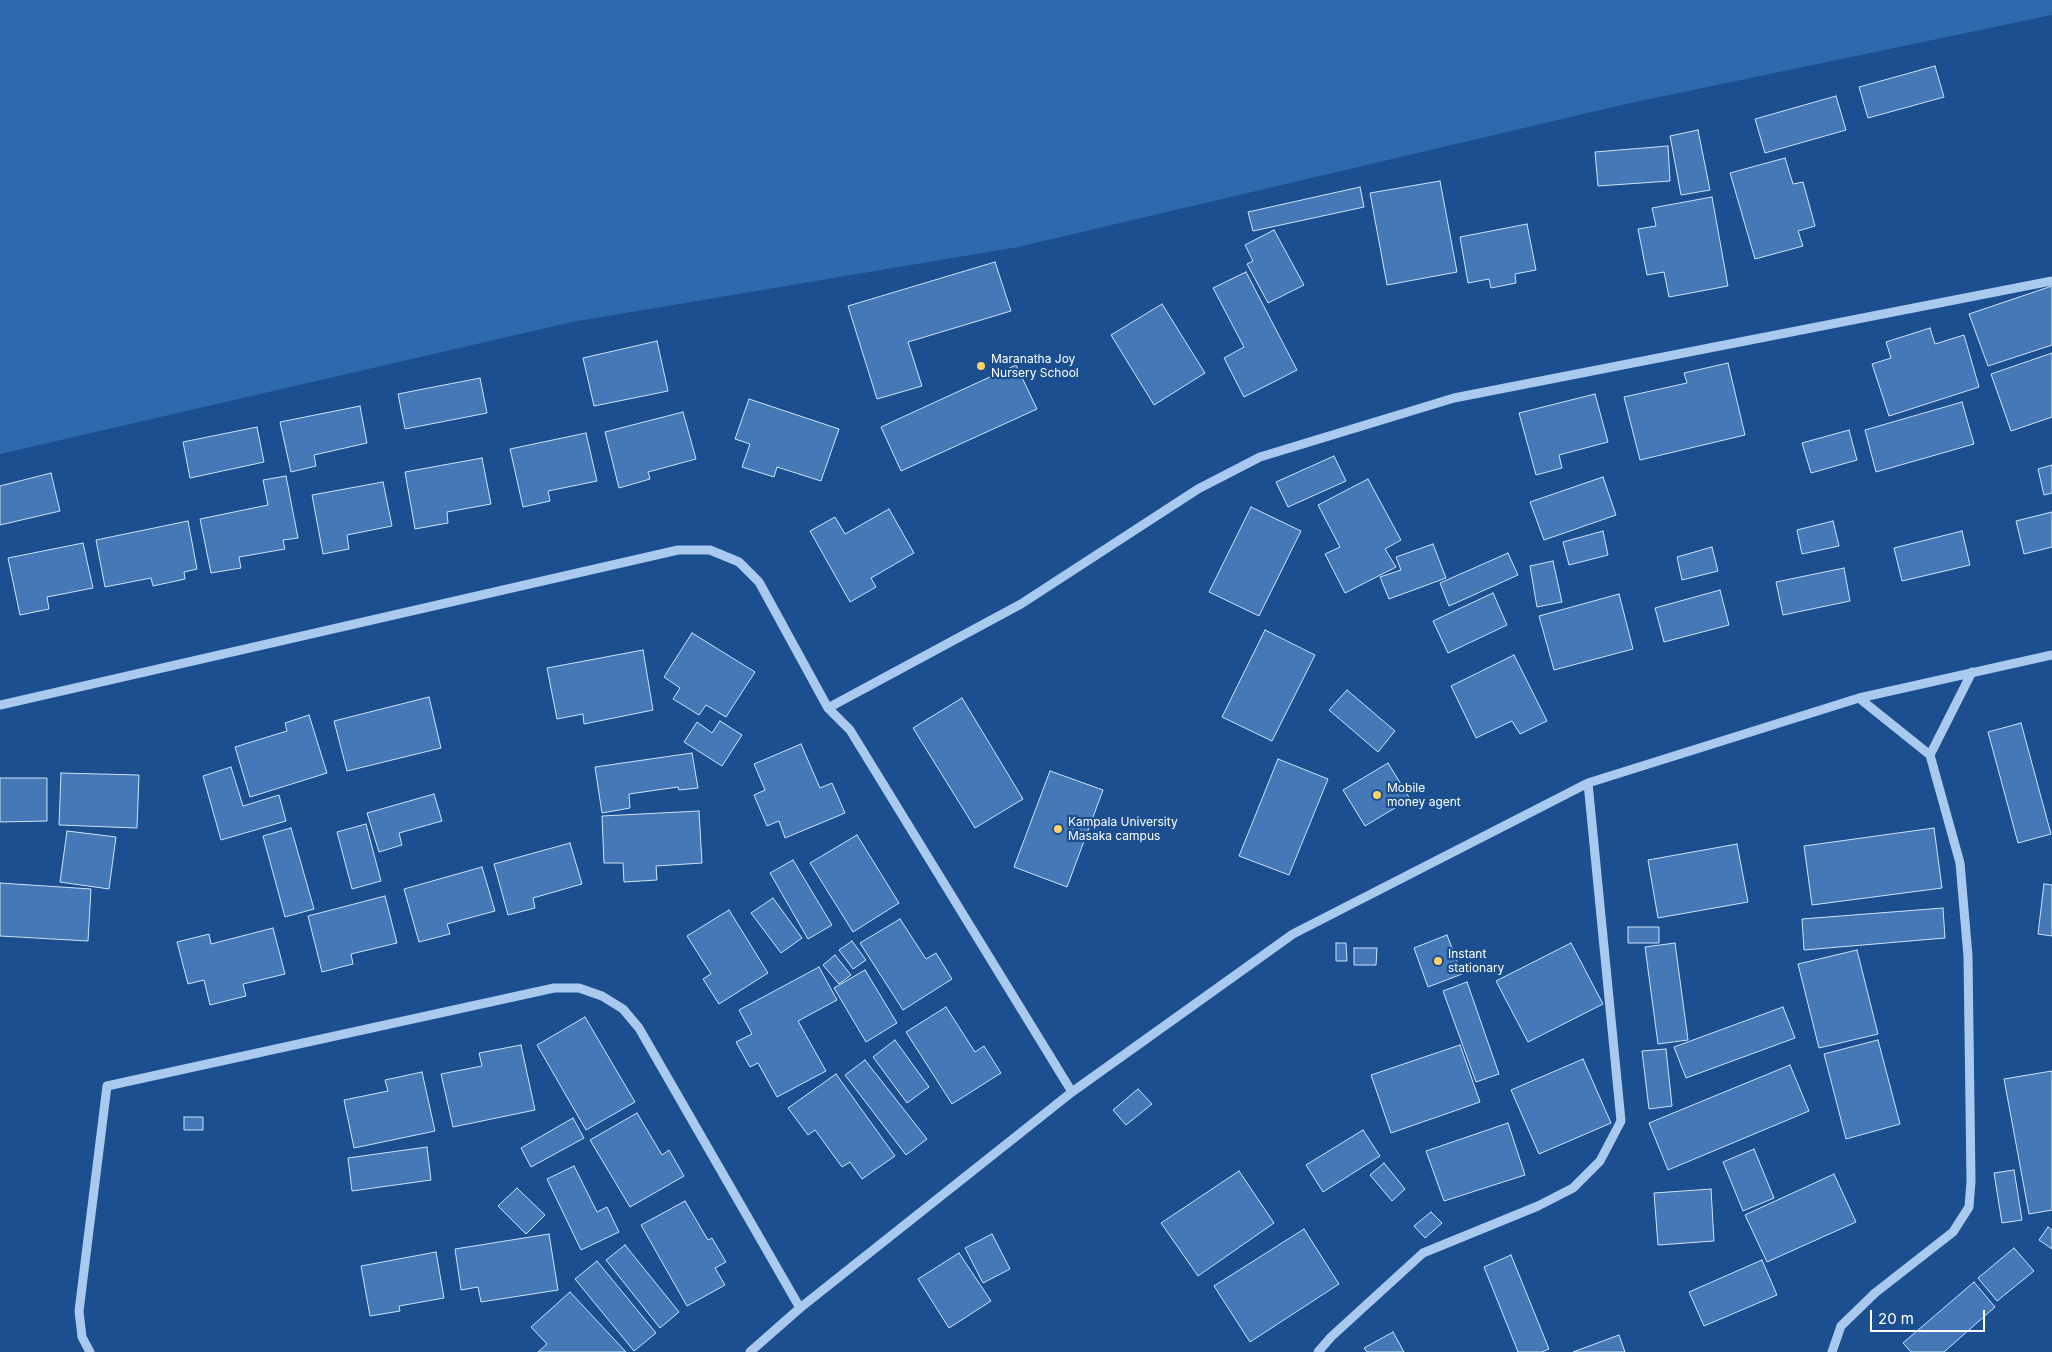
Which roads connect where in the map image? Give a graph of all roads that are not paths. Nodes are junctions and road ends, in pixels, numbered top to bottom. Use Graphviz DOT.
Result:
graph roads {
  1 [pos="2052,282"];
  2 [pos="2052,655"];
  3 [pos="1972,672"];
  4 [pos="1859,698"];
  5 [pos="0,705"];
  6 [pos="828,708"];
  7 [pos="1930,755"];
  8 [pos="1588,783"];
  9 [pos="1072,1092"];
  10 [pos="800,1308"];
  11 [pos="90,1352"];
  12 [pos="750,1352"];
  13 [pos="1318,1352"];
  14 [pos="1832,1352"];
  1 -- 6 [label="street"];
  2 -- 3 [label="street"];
  3 -- 4 [label="street"];
  3 -- 7 [label="street"];
  4 -- 7 [label="street"];
  4 -- 8 [label="street"];
  5 -- 6 [label="street"];
  6 -- 9 [label="street"];
  7 -- 14 [label="street"];
  8 -- 9 [label="street"];
  8 -- 13 [label="street"];
  9 -- 10 [label="street"];
  10 -- 11 [label="street"];
  10 -- 12 [label="street"];
}
